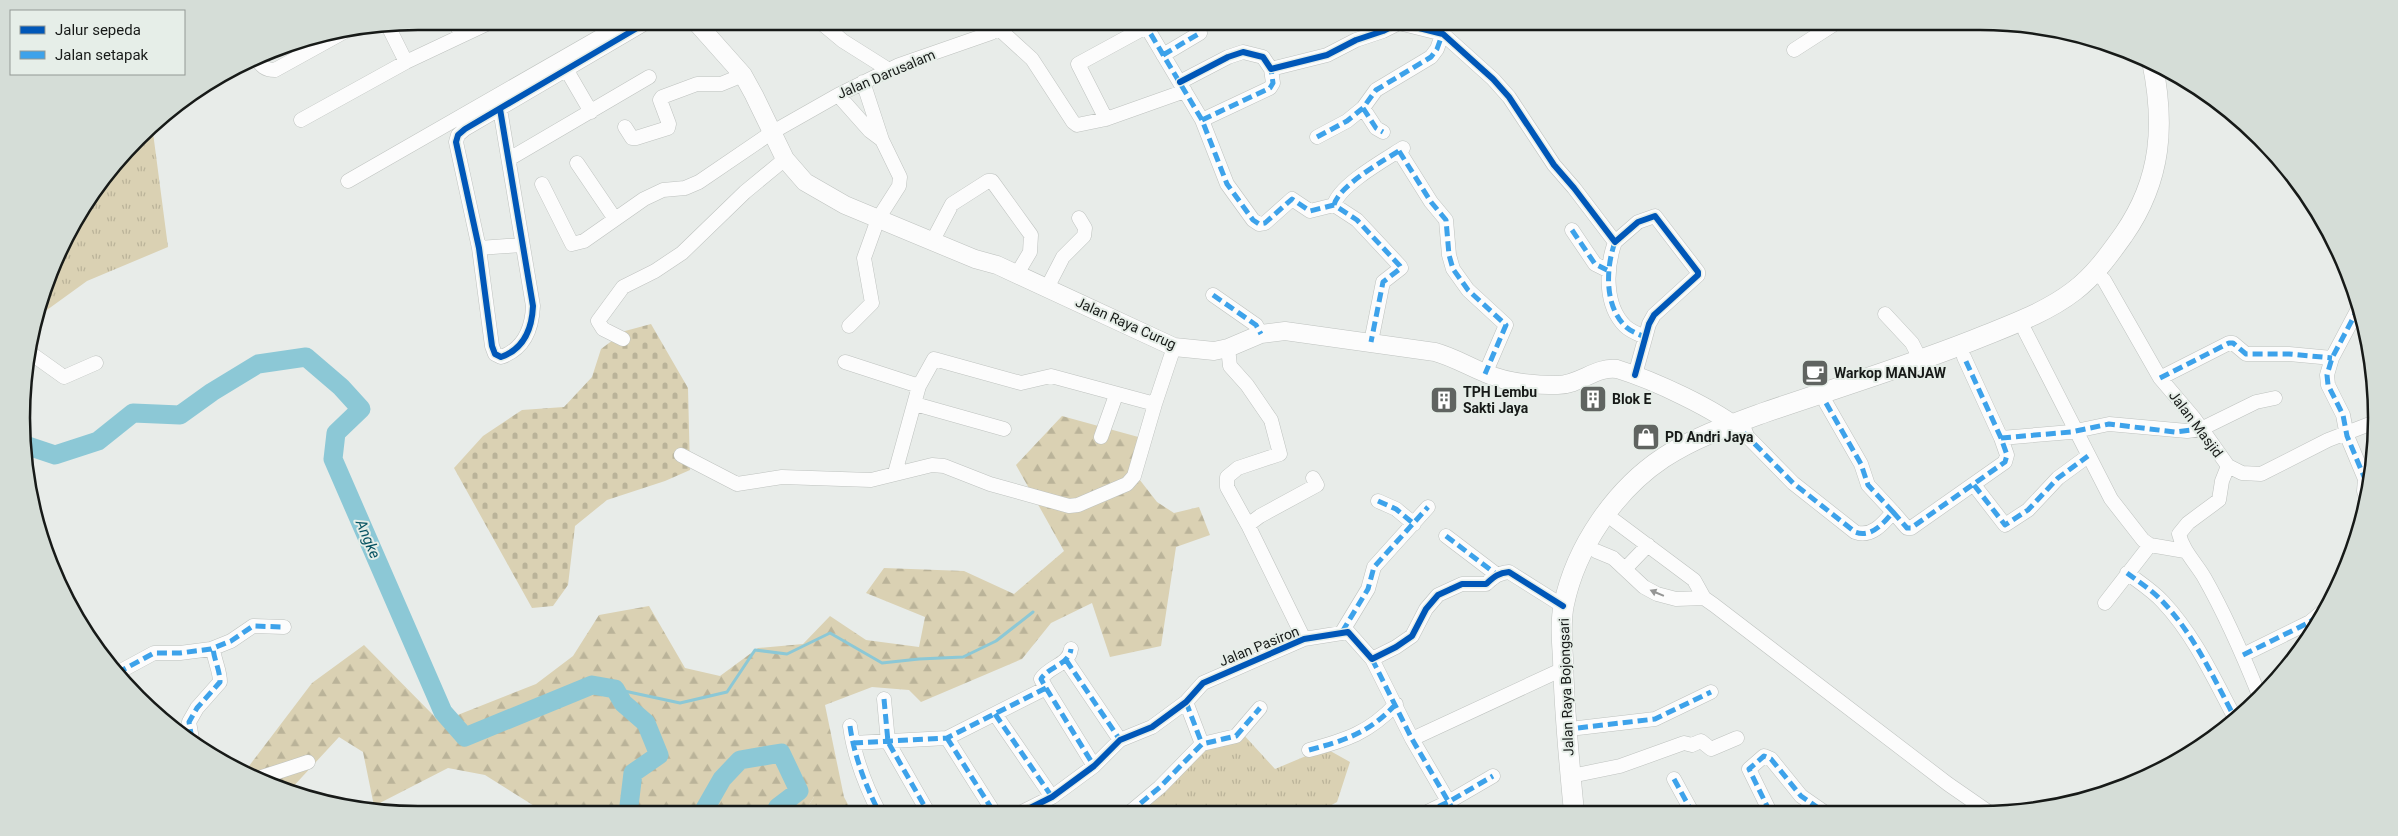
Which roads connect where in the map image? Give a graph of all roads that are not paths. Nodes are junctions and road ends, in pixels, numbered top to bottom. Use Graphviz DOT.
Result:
graph roads {
  1 [pos="459,30"];
  2 [pos="472,30"];
  3 [pos="611,30"];
  4 [pos="634,30"];
  5 [pos="703,30"];
  6 [pos="830,30"];
  7 [pos="994,30"];
  8 [pos="1004,30"];
  9 [pos="1135,30"];
  10 [pos="1149,30"];
  11 [pos="1385,30"];
  12 [pos="1444,30"];
  13 [pos="1447,30"];
  14 [pos="1825,30"];
  15 [pos="391,31"];
  16 [pos="1200,32"];
  17 [pos="461,35"];
  18 [pos="329,40"];
  19 [pos="1794,50"];
  20 [pos="1164,55"];
  21 [pos="406,62"];
  22 [pos="260,64"];
  23 [pos="1271,69"];
  24 [pos="566,70"];
  25 [pos="889,70"];
  26 [pos="2154,71"];
  27 [pos="743,75"];
  28 [pos="649,77"];
  29 [pos="2169,79"];
  30 [pos="863,82"];
  31 [pos="1183,87"];
  32 [pos="838,95"];
  33 [pos="1363,108"];
  34 [pos="500,109"];
  35 [pos="592,112"];
  36 [pos="1106,118"];
  37 [pos="301,120"];
  38 [pos="1202,120"];
  39 [pos="625,127"];
  40 [pos="1383,132"];
  41 [pos="771,133"];
  42 [pos="1317,137"];
  43 [pos="882,140"];
  44 [pos="509,159"];
  45 [pos="785,159"];
  46 [pos="577,163"];
  47 [pos="348,181"];
  48 [pos="542,184"];
  49 [pos="1334,205"];
  50 [pos="1079,218"];
  51 [pos="615,219"];
  52 [pos="878,219"];
  53 [pos="1572,230"];
  54 [pos="932,242"];
  55 [pos="1615,242"];
  56 [pos="522,245"];
  57 [pos="479,248"];
  58 [pos="1607,270"];
  59 [pos="1017,274"];
  60 [pos="2099,276"];
  61 [pos="1047,288"];
  62 [pos="1213,295"];
  63 [pos="1885,314"];
  64 [pos="2354,316"];
  65 [pos="849,326"];
  66 [pos="2025,331"];
  67 [pos="1261,334"];
  68 [pos="1645,337"];
  69 [pos="623,339"];
  70 [pos="1371,342"];
  71 [pos="1174,347"];
  72 [pos="1228,348"];
  73 [pos="35,356"];
  74 [pos="1964,357"];
  75 [pos="2332,358"];
  76 [pos="1921,361"];
  77 [pos="96,362"];
  78 [pos="845,362"];
  79 [pos="1485,374"];
  80 [pos="1635,375"];
  81 [pos="2160,378"];
  82 [pos="919,386"];
  83 [pos="1116,395"];
  84 [pos="2275,398"];
  85 [pos="1826,403"];
  86 [pos="915,404"];
  87 [pos="1155,404"];
  88 [pos="2368,425"];
  89 [pos="1004,429"];
  90 [pos="1739,429"];
  91 [pos="2201,429"];
  92 [pos="2076,432"];
  93 [pos="2346,432"];
  94 [pos="1101,437"];
  95 [pos="2001,438"];
  96 [pos="682,455"];
  97 [pos="2088,456"];
  98 [pos="2228,466"];
  99 [pos="895,473"];
  100 [pos="1313,478"];
  101 [pos="2364,478"];
  102 [pos="1974,485"];
  103 [pos="1378,501"];
  104 [pos="1428,507"];
  105 [pos="1893,512"];
  106 [pos="1615,521"];
  107 [pos="1414,524"];
  108 [pos="1248,526"];
  109 [pos="1446,536"];
  110 [pos="1648,545"];
  111 [pos="2150,545"];
  112 [pos="1596,551"];
  113 [pos="2185,551"];
  114 [pos="1625,569"];
  115 [pos="2127,573"];
  116 [pos="1496,574"];
  117 [pos="1704,598"];
  118 [pos="2104,603"];
  119 [pos="1563,606"];
  120 [pos="284,627"];
  121 [pos="2307,627"];
  122 [pos="1342,632"];
  123 [pos="1304,639"];
  124 [pos="212,648"];
  125 [pos="2243,655"];
  126 [pos="1372,659"];
  127 [pos="1563,669"];
  128 [pos="123,671"];
  129 [pos="1046,688"];
  130 [pos="2257,689"];
  131 [pos="1711,692"];
  132 [pos="884,699"];
  133 [pos="1186,702"];
  134 [pos="1396,704"];
  135 [pos="1260,708"];
  136 [pos="2232,713"];
  137 [pos="995,714"];
  138 [pos="850,726"];
  139 [pos="1578,728"];
  140 [pos="191,733"];
  141 [pos="947,738"];
  142 [pos="1738,738"];
  143 [pos="1412,739"];
  144 [pos="1120,740"];
  145 [pos="888,742"];
  146 [pos="853,743"];
  147 [pos="1202,744"];
  148 [pos="1309,750"];
  149 [pos="308,762"];
  150 [pos="1094,766"];
  151 [pos="1581,774"];
  152 [pos="268,775"];
  153 [pos="1493,776"];
  154 [pos="1674,779"];
  155 [pos="1052,796"];
  156 [pos="876,806"];
  157 [pos="924,806"];
  158 [pos="990,806"];
  159 [pos="1034,806"];
  160 [pos="1137,806"];
  161 [pos="1452,806"];
  162 [pos="1454,806"];
  163 [pos="1574,806"];
  164 [pos="1584,806"];
  165 [pos="1689,806"];
  166 [pos="1767,806"];
  167 [pos="1815,806"];
  168 [pos="1980,806"];
  1 -- 17 [label="street"];
  2 -- 17 [label="street"];
  3 -- 47 [label="street"];
  4 -- 24 [label="street"];
  5 -- 27 [label="main road, Jalan Raya Curug"];
  6 -- 25 [label="street"];
  7 -- 25 [label="street, Jalan Darusalam"];
  8 -- 36 [label="street"];
  9 -- 36 [label="street"];
  10 -- 20 [label="street"];
  11 -- 23 [label="street"];
  12 -- 33 [label="street"];
  13 -- 55 [label="street"];
  14 -- 19 [label="street"];
  15 -- 21 [label="street"];
  16 -- 20 [label="street"];
  17 -- 21 [label="street"];
  18 -- 22 [label="street"];
  20 -- 31 [label="street"];
  21 -- 37 [label="street"];
  23 -- 31 [label="street"];
  23 -- 38 [label="street"];
  24 -- 34 [label="street"];
  24 -- 35 [label="street"];
  25 -- 30 [label="street, Jalan Darusalam"];
  26 -- 60 [label="highway, Jalan Raya Bojongsari"];
  27 -- 39 [label="street"];
  27 -- 41 [label="main road, Jalan Raya Curug"];
  28 -- 35 [label="street"];
  29 -- 60 [label="highway, Jalan Raya Bojongsari"];
  30 -- 32 [label="street, Jalan Darusalam"];
  30 -- 43 [label="street"];
  31 -- 36 [label="street"];
  31 -- 38 [label="street"];
  32 -- 41 [label="street, Jalan Darusalam"];
  32 -- 43 [label="street"];
  33 -- 40 [label="street"];
  33 -- 42 [label="street"];
  34 -- 44 [label="street"];
  34 -- 57 [label="street"];
  35 -- 44 [label="street"];
  38 -- 49 [label="street"];
  41 -- 45 [label="main road, Jalan Raya Curug"];
  41 -- 51 [label="street, Jalan Darusalam"];
  43 -- 52 [label="street"];
  44 -- 56 [label="street"];
  45 -- 52 [label="main road, Jalan Raya Curug"];
  45 -- 69 [label="street"];
  46 -- 51 [label="street"];
  48 -- 51 [label="street, Jalan Darusalam"];
  49 -- 70 [label="street"];
  49 -- 79 [label="street"];
  50 -- 61 [label="street"];
  52 -- 54 [label="main road, Jalan Raya Curug"];
  52 -- 65 [label="street"];
  53 -- 58 [label="street"];
  54 -- 59 [label="main road, Jalan Raya Curug"];
  54 -- 59 [label="street"];
  55 -- 58 [label="street"];
  55 -- 68 [label="street"];
  56 -- 57 [label="street"];
  56 -- 57 [label="street"];
  58 -- 68 [label="street"];
  59 -- 61 [label="main road, Jalan Raya Curug"];
  60 -- 66 [label="highway, Jalan Raya Bojongsari"];
  60 -- 76 [label="highway, Jalan Raya Bojongsari"];
  60 -- 81 [label="street, Jalan Masjid"];
  61 -- 71 [label="main road, Jalan Raya Curug"];
  62 -- 67 [label="street"];
  63 -- 76 [label="street"];
  64 -- 75 [label="street"];
  66 -- 74 [label="highway, Jalan Raya Bojongsari"];
  66 -- 92 [label="street"];
  67 -- 70 [label="main road, Jalan Raya Curug"];
  67 -- 72 [label="main road, Jalan Raya Curug"];
  68 -- 80 [label="street"];
  70 -- 79 [label="main road, Jalan Raya Curug"];
  71 -- 72 [label="main road, Jalan Raya Curug"];
  71 -- 87 [label="street"];
  72 -- 108 [label="street, Jalan Pasiron"];
  73 -- 77 [label="street"];
  74 -- 85 [label="highway, Jalan Raya Bojongsari"];
  74 -- 95 [label="street"];
  75 -- 81 [label="street"];
  75 -- 93 [label="street"];
  76 -- 90 [label="highway, Jalan Raya Bojongsari"];
  78 -- 82 [label="street"];
  79 -- 80 [label="main road, Jalan Raya Curug"];
  80 -- 90 [label="main road, Jalan Raya Curug"];
  81 -- 91 [label="street, Jalan Masjid"];
  82 -- 83 [label="street"];
  82 -- 86 [label="street"];
  83 -- 87 [label="street"];
  83 -- 94 [label="street"];
  84 -- 91 [label="street"];
  85 -- 90 [label="highway, Jalan Raya Bojongsari"];
  85 -- 105 [label="street"];
  86 -- 89 [label="street"];
  86 -- 99 [label="street"];
  87 -- 99 [label="street"];
  88 -- 93 [label="street, Jalan Masjid"];
  90 -- 105 [label="street"];
  90 -- 106 [label="highway, Jalan Raya Bojongsari"];
  90 -- 119 [label="highway, Jalan Raya Bojongsari"];
  91 -- 92 [label="street"];
  91 -- 98 [label="street, Jalan Masjid"];
  92 -- 95 [label="street"];
  92 -- 97 [label="street"];
  93 -- 98 [label="street, Jalan Masjid"];
  93 -- 101 [label="street"];
  95 -- 102 [label="street"];
  96 -- 99 [label="street"];
  97 -- 102 [label="street"];
  97 -- 111 [label="street"];
  98 -- 113 [label="street"];
  100 -- 108 [label="street"];
  102 -- 105 [label="street"];
  103 -- 107 [label="street"];
  104 -- 107 [label="street"];
  106 -- 110 [label="street"];
  106 -- 112 [label="highway, Jalan Raya Bojongsari"];
  107 -- 122 [label="street"];
  108 -- 123 [label="street, Jalan Pasiron"];
  109 -- 116 [label="street"];
  110 -- 114 [label="street"];
  110 -- 117 [label="street"];
  111 -- 113 [label="street"];
  111 -- 115 [label="street"];
  112 -- 114 [label="street"];
  112 -- 139 [label="highway, Jalan Raya Bojongsari"];
  113 -- 125 [label="street"];
  117 -- 114 [label="street, one-way"];
  115 -- 118 [label="street"];
  115 -- 136 [label="street"];
  116 -- 119 [label="street"];
  116 -- 126 [label="street"];
  117 -- 168 [label="street"];
  119 -- 127 [label="highway, Jalan Raya Bojongsari"];
  120 -- 124 [label="street"];
  121 -- 125 [label="street"];
  122 -- 123 [label="street, Jalan Pasiron"];
  122 -- 126 [label="street"];
  123 -- 133 [label="street, Jalan Pasiron"];
  124 -- 128 [label="street"];
  124 -- 140 [label="street"];
  125 -- 130 [label="street"];
  126 -- 134 [label="street"];
  127 -- 143 [label="street"];
  127 -- 163 [label="highway, Jalan Raya Bojongsari"];
  129 -- 137 [label="street"];
  129 -- 144 [label="street"];
  129 -- 150 [label="street"];
  131 -- 139 [label="street"];
  132 -- 145 [label="street"];
  133 -- 144 [label="street, Jalan Pasiron"];
  133 -- 147 [label="street"];
  134 -- 143 [label="street"];
  134 -- 148 [label="street"];
  135 -- 147 [label="street"];
  137 -- 141 [label="street"];
  137 -- 155 [label="street"];
  138 -- 146 [label="street"];
  139 -- 151 [label="highway, Jalan Raya Bojongsari"];
  141 -- 145 [label="street"];
  141 -- 158 [label="street"];
  142 -- 151 [label="street"];
  143 -- 161 [label="street"];
  144 -- 150 [label="street"];
  145 -- 146 [label="street"];
  145 -- 157 [label="street"];
  146 -- 156 [label="street"];
  147 -- 160 [label="street"];
  149 -- 152 [label="street"];
  150 -- 155 [label="street"];
  151 -- 164 [label="highway, Jalan Raya Bojongsari"];
  153 -- 162 [label="street"];
  154 -- 165 [label="street"];
  155 -- 159 [label="street"];
  166 -- 167 [label="street"];
}
